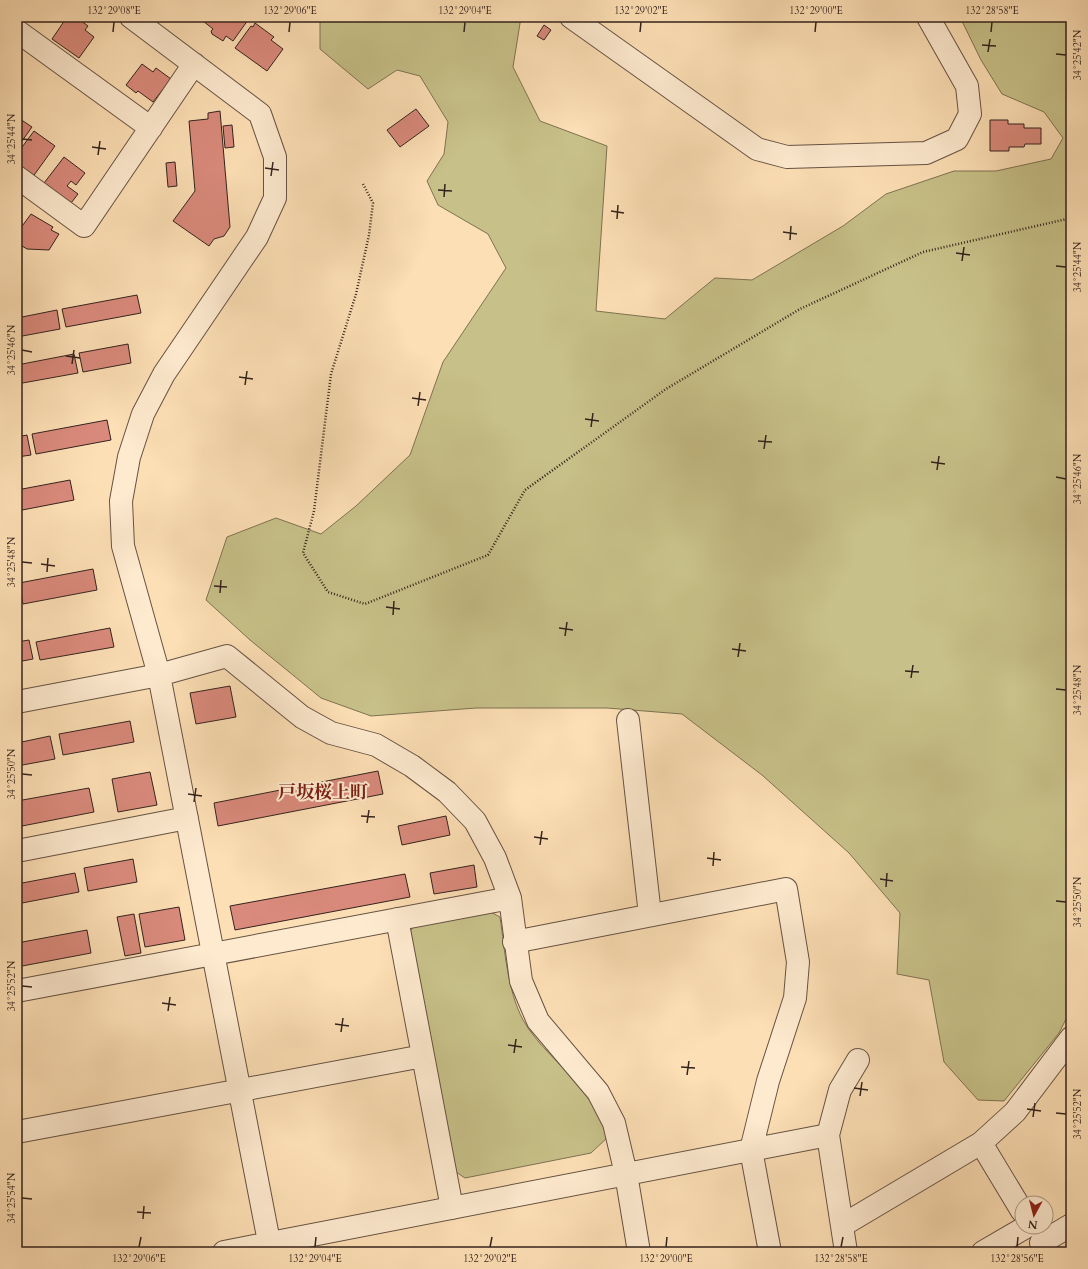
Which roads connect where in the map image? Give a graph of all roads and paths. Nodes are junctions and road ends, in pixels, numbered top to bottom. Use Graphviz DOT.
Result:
graph roads {
  1 [pos="131,17"];
  2 [pos="571,17"];
  3 [pos="928,17"];
  4 [pos="17,31"];
  5 [pos="194,64"];
  6 [pos="151,128"];
  7 [pos="17,177"];
  8 [pos="364,184"];
  9 [pos="1071,218"];
  10 [pos="159,675"];
  11 [pos="17,702"];
  12 [pos="628,720"];
  13 [pos="187,818"];
  14 [pos="17,851"];
  15 [pos="510,898"];
  16 [pos="650,915"];
  17 [pos="397,919"];
  18 [pos="514,942"];
  19 [pos="213,953"];
  20 [pos="17,991"];
  21 [pos="1071,1038"];
  22 [pos="423,1056"];
  23 [pos="858,1060"];
  24 [pos="241,1091"];
  25 [pos="17,1132"];
  26 [pos="828,1135"];
  27 [pos="981,1143"];
  28 [pos="750,1150"];
  29 [pos="626,1174"];
  30 [pos="1014,1198"];
  31 [pos="452,1208"];
  32 [pos="843,1225"];
  33 [pos="1071,1225"];
  34 [pos="1014,1234"];
  35 [pos="1040,1241"];
  36 [pos="270,1248"];
  37 [pos="224,1252"];
  38 [pos="639,1252"];
  39 [pos="770,1252"];
  40 [pos="846,1252"];
  41 [pos="983,1252"];
  1 -- 5 [label="street"];
  2 -- 3 [label="street"];
  4 -- 6 [label="street"];
  5 -- 6 [label="street"];
  5 -- 10 [label="street"];
  6 -- 7 [label="street"];
  8 -- 9 [label="path"];
  10 -- 11 [label="street"];
  10 -- 13 [label="street"];
  10 -- 15 [label="street"];
  12 -- 16 [label="street"];
  13 -- 14 [label="street"];
  13 -- 19 [label="street"];
  15 -- 17 [label="street"];
  15 -- 18 [label="street"];
  16 -- 18 [label="street"];
  16 -- 28 [label="street"];
  17 -- 19 [label="street"];
  17 -- 22 [label="street"];
  18 -- 29 [label="street"];
  19 -- 20 [label="street"];
  19 -- 24 [label="street"];
  21 -- 27 [label="street"];
  22 -- 24 [label="street"];
  22 -- 31 [label="street"];
  23 -- 26 [label="street"];
  24 -- 25 [label="street"];
  24 -- 36 [label="street"];
  26 -- 28 [label="street"];
  26 -- 32 [label="street"];
  27 -- 30 [label="street"];
  27 -- 32 [label="street"];
  28 -- 29 [label="street"];
  28 -- 39 [label="street"];
  29 -- 31 [label="street"];
  29 -- 38 [label="street"];
  31 -- 36 [label="street"];
  32 -- 40 [label="street"];
  33 -- 35 [label="street"];
  34 -- 41 [label="street"];
  36 -- 37 [label="street"];
}
